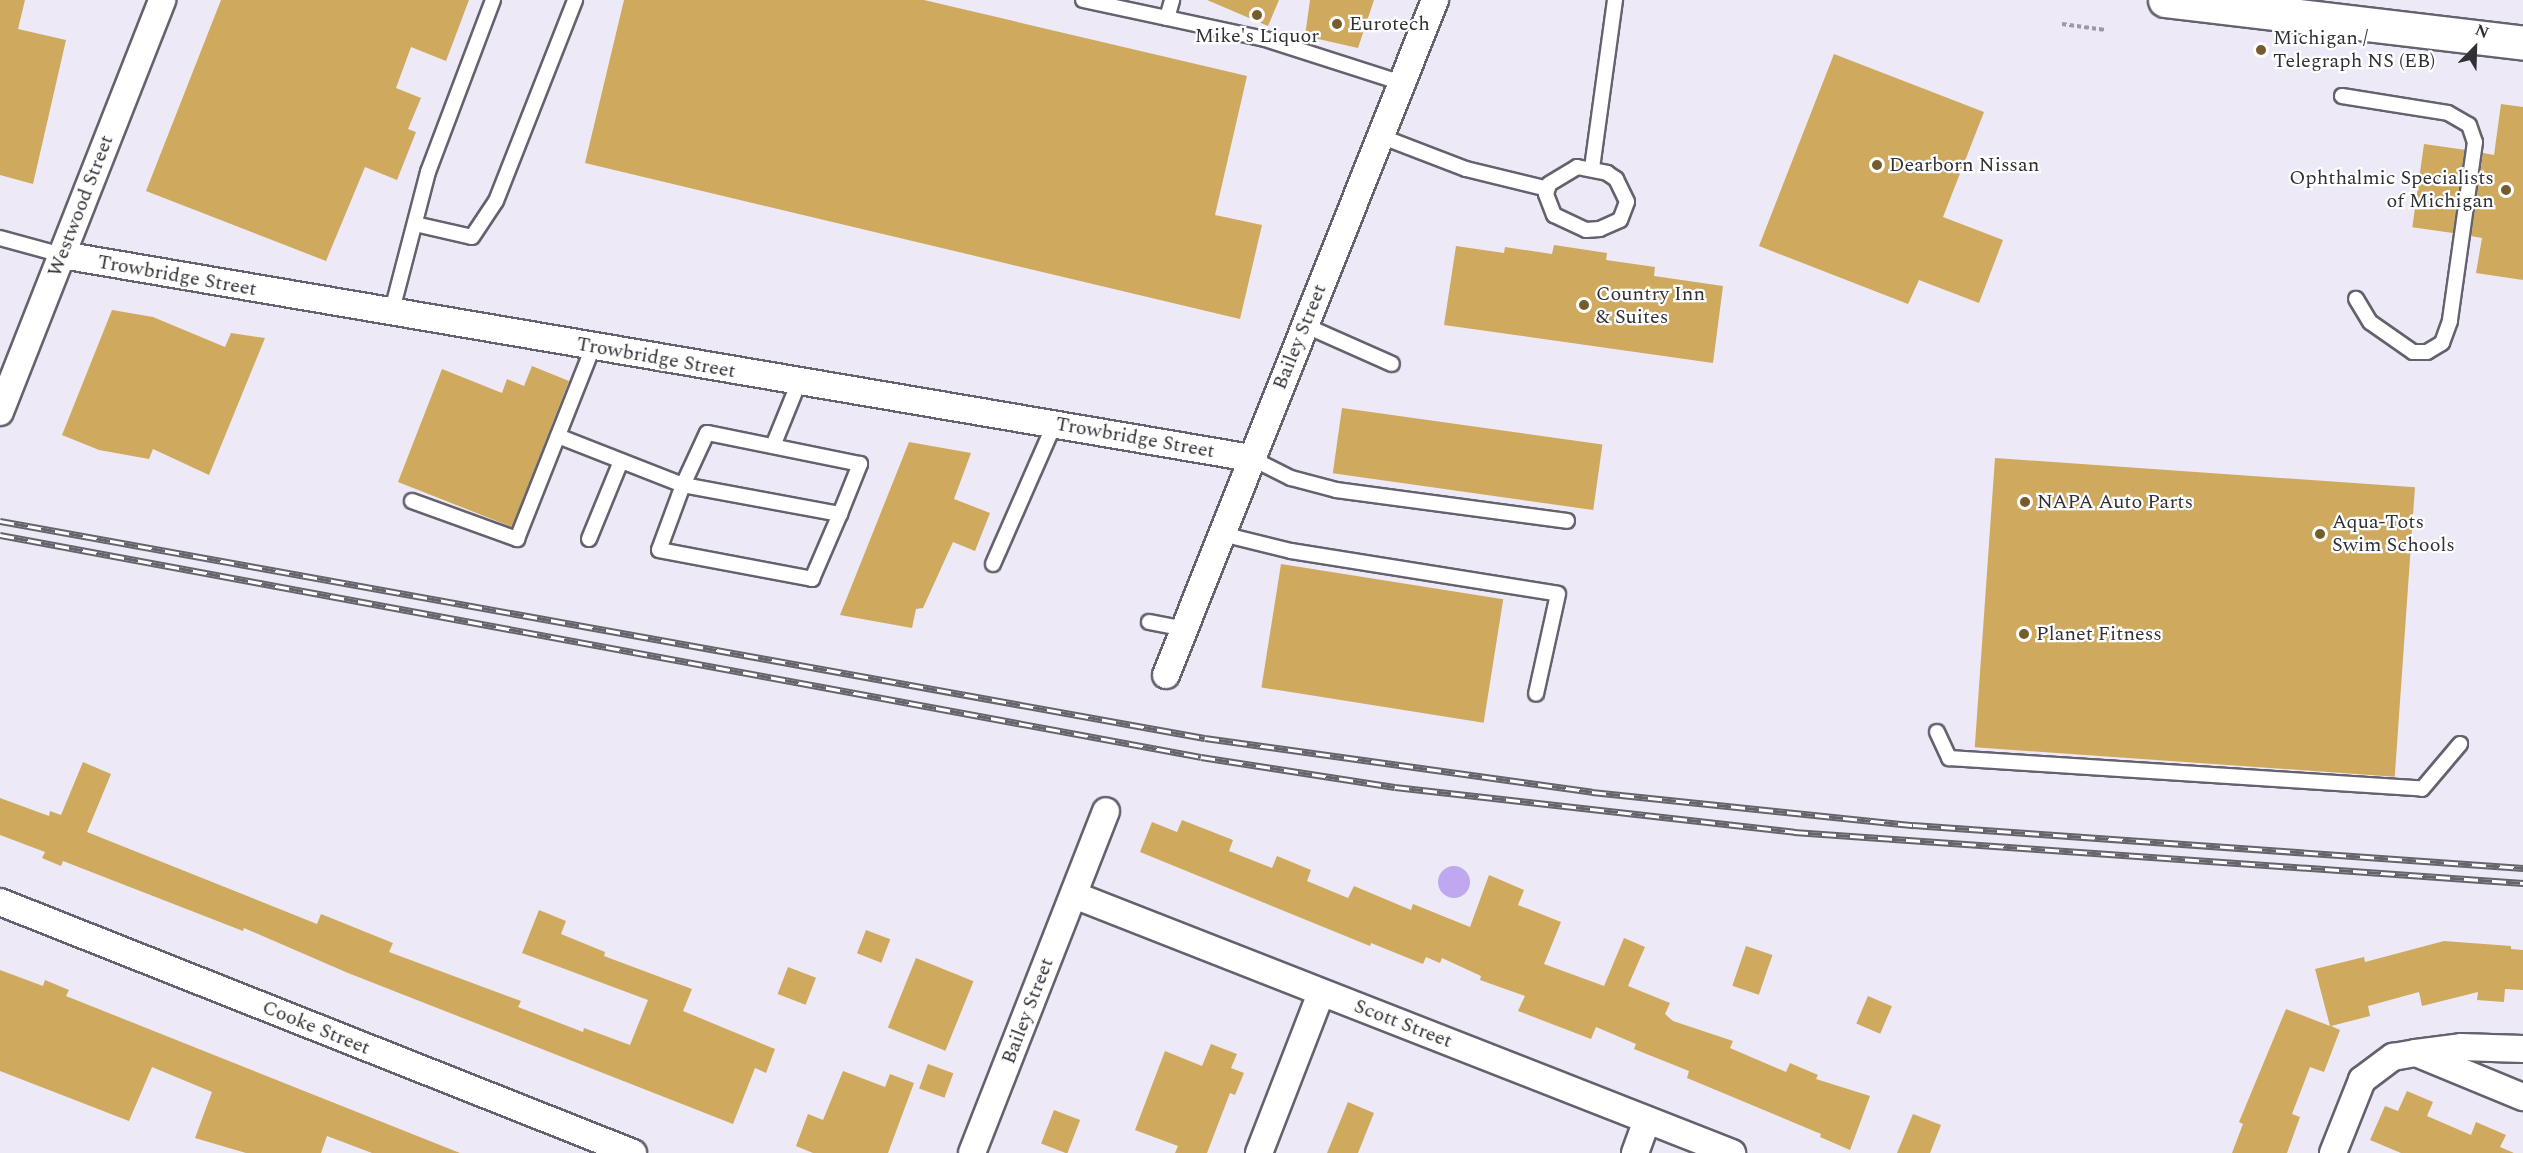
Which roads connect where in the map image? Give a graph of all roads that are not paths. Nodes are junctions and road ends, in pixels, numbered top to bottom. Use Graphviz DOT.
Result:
graph roads {
  1 [pos="162,0"];
  2 [pos="493,0"];
  3 [pos="575,0"];
  4 [pos="1085,0"];
  5 [pos="1172,0"];
  6 [pos="1435,0"];
  7 [pos="1615,0"];
  8 [pos="2165,0"];
  9 [pos="1167,18"];
  10 [pos="2523,43"];
  11 [pos="1402,83"];
  12 [pos="2342,96"];
  13 [pos="1380,136"];
  14 [pos="1592,168"];
  15 [pos="1548,189"];
  16 [pos="415,224"];
  17 [pos="0,238"];
  18 [pos="62,255"];
  19 [pos="2356,299"];
  20 [pos="391,314"];
  21 [pos="1304,325"];
  22 [pos="593,347"];
  23 [pos="1392,364"];
  24 [pos="799,382"];
  25 [pos="0,412"];
  26 [pos="1054,424"];
  27 [pos="558,436"];
  28 [pos="773,446"];
  29 [pos="1251,458"];
  30 [pos="621,461"];
  31 [pos="683,485"];
  32 [pos="412,501"];
  33 [pos="840,514"];
  34 [pos="1567,521"];
  35 [pos="1221,534"];
  36 [pos="590,539"];
  37 [pos="993,564"];
  38 [pos="1149,622"];
  39 [pos="1184,629"];
  40 [pos="1166,675"];
  41 [pos="1536,694"];
  42 [pos="1937,732"];
  43 [pos="2460,744"];
  44 [pos="1106,811"];
  45 [pos="1074,895"];
  46 [pos="0,902"];
  47 [pos="1321,993"];
  48 [pos="2523,1049"];
  49 [pos="2416,1053"];
  50 [pos="2523,1097"];
  51 [pos="1647,1120"];
  52 [pos="633,1153"];
  53 [pos="972,1153"];
  54 [pos="1258,1153"];
  55 [pos="1635,1153"];
  56 [pos="1732,1153"];
  57 [pos="2333,1153"];
  1 -- 18 [label="street, Westwood Street"];
  2 -- 16 [label="lane"];
  3 -- 16 [label="lane"];
  4 -- 9 [label="lane"];
  5 -- 9 [label="lane"];
  6 -- 11 [label="street, Bailey Street"];
  7 -- 14 [label="lane"];
  8 -- 10 [label="main road"];
  9 -- 11 [label="lane"];
  11 -- 13 [label="street, Bailey Street"];
  12 -- 19 [label="lane"];
  13 -- 15 [label="lane"];
  13 -- 21 [label="street, Bailey Street"];
  14 -- 15 [label="lane"];
  14 -- 15 [label="lane"];
  16 -- 20 [label="lane"];
  17 -- 18 [label="lane"];
  18 -- 20 [label="street, Trowbridge Street"];
  18 -- 25 [label="street, Westwood Street"];
  20 -- 22 [label="street, Trowbridge Street"];
  21 -- 23 [label="lane"];
  21 -- 29 [label="street, Bailey Street"];
  22 -- 24 [label="street, Trowbridge Street"];
  22 -- 27 [label="lane"];
  24 -- 26 [label="street, Trowbridge Street"];
  24 -- 28 [label="lane"];
  26 -- 29 [label="street, Trowbridge Street"];
  26 -- 37 [label="lane"];
  27 -- 30 [label="lane"];
  27 -- 32 [label="lane"];
  28 -- 31 [label="lane"];
  28 -- 33 [label="lane"];
  29 -- 34 [label="lane"];
  29 -- 35 [label="street, Bailey Street"];
  30 -- 31 [label="lane"];
  30 -- 36 [label="lane"];
  31 -- 33 [label="lane"];
  31 -- 33 [label="lane"];
  35 -- 39 [label="street, Bailey Street"];
  35 -- 41 [label="lane"];
  38 -- 39 [label="lane"];
  39 -- 40 [label="street, Bailey Street"];
  42 -- 43 [label="lane"];
  44 -- 45 [label="street, Bailey Street"];
  45 -- 47 [label="street, Scott Street"];
  45 -- 53 [label="street, Bailey Street"];
  46 -- 52 [label="street, Cooke Street"];
  47 -- 51 [label="street, Scott Street"];
  47 -- 54 [label="street"];
  48 -- 49 [label="street"];
  49 -- 50 [label="street"];
  49 -- 57 [label="street"];
  51 -- 55 [label="street"];
  51 -- 56 [label="street, Scott Street"];
}
